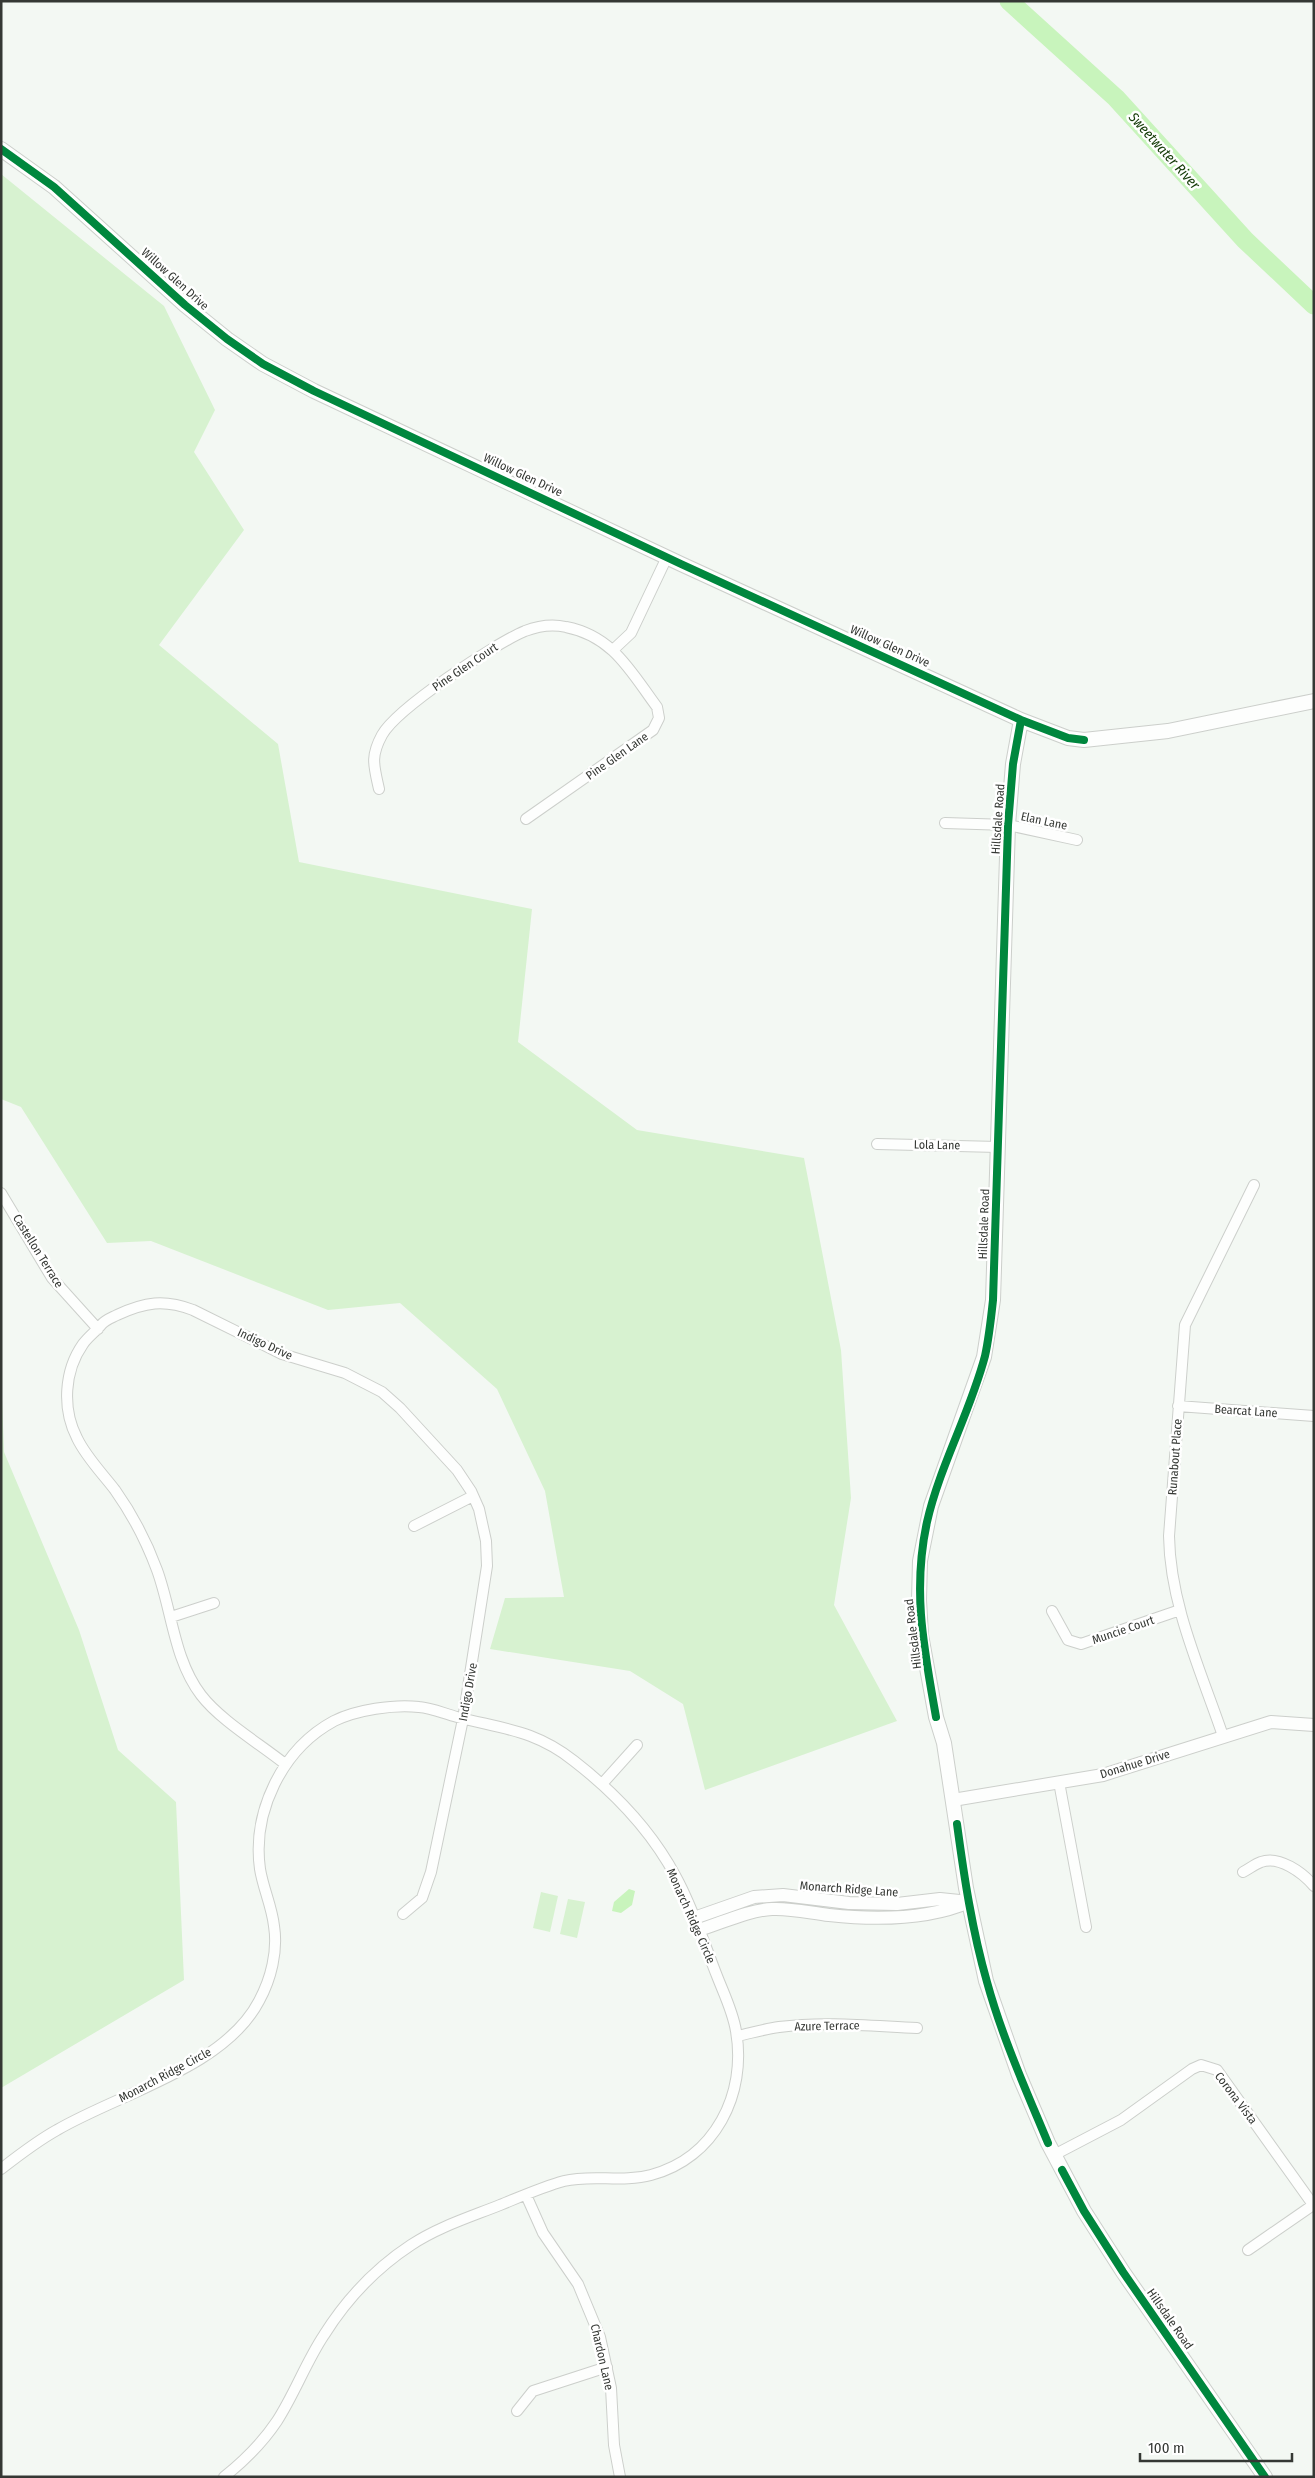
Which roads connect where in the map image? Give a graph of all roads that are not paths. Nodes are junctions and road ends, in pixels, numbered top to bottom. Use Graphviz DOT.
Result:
graph roads {
  1 [pos="1,149"];
  2 [pos="667,557"];
  3 [pos="614,649"];
  4 [pos="1314,701"];
  5 [pos="1021,720"];
  6 [pos="379,789"];
  7 [pos="526,819"];
  8 [pos="945,824"];
  9 [pos="1008,825"];
  10 [pos="1077,840"];
  11 [pos="876,1144"];
  12 [pos="998,1147"];
  13 [pos="1254,1185"];
  14 [pos="1,1193"];
  15 [pos="98,1329"];
  16 [pos="1178,1406"];
  17 [pos="1314,1416"];
  18 [pos="473,1496"];
  19 [pos="414,1526"];
  20 [pos="214,1603"];
  21 [pos="1180,1610"];
  22 [pos="1052,1611"];
  23 [pos="171,1618"];
  24 [pos="463,1719"];
  25 [pos="1314,1725"];
  26 [pos="1223,1736"];
  27 [pos="637,1745"];
  28 [pos="285,1764"];
  29 [pos="1059,1782"];
  30 [pos="602,1784"];
  31 [pos="953,1800"];
  32 [pos="1243,1872"];
  33 [pos="1314,1886"];
  34 [pos="969,1902"];
  35 [pos="403,1914"];
  36 [pos="694,1918"];
  37 [pos="1086,1927"];
  38 [pos="699,1930"];
  39 [pos="918,2028"];
  40 [pos="737,2036"];
  41 [pos="1054,2155"];
  42 [pos="1,2169"];
  43 [pos="526,2195"];
  44 [pos="1313,2205"];
  45 [pos="1248,2250"];
  46 [pos="607,2367"];
  47 [pos="517,2410"];
  48 [pos="224,2477"];
  49 [pos="620,2477"];
  50 [pos="1265,2477"];
  1 -- 2 [label="main road, Willow Glen Drive"];
  2 -- 3 [label="street"];
  2 -- 5 [label="main road, Willow Glen Drive"];
  3 -- 6 [label="street, Pine Glen Court"];
  3 -- 7 [label="street, Pine Glen Lane"];
  4 -- 5 [label="main road, Willow Glen Drive"];
  5 -- 9 [label="main road, Hillsdale Road"];
  8 -- 9 [label="street, Elan Lane"];
  9 -- 10 [label="street, Elan Lane"];
  9 -- 12 [label="main road, Hillsdale Road"];
  11 -- 12 [label="street, Lola Lane"];
  12 -- 31 [label="main road, Hillsdale Road"];
  13 -- 16 [label="street, Runabout Place"];
  14 -- 15 [label="street, Castellon Terrace"];
  15 -- 18 [label="street, Indigo Drive"];
  15 -- 23 [label="street, Indigo Drive"];
  16 -- 17 [label="street, Bearcat Lane"];
  16 -- 21 [label="street, Runabout Place"];
  18 -- 19 [label="street"];
  18 -- 24 [label="street, Indigo Drive"];
  20 -- 23 [label="street"];
  21 -- 22 [label="street, Muncie Court"];
  21 -- 26 [label="street, Runabout Place"];
  23 -- 28 [label="street, Indigo Drive"];
  24 -- 28 [label="street, Monarch Ridge Circle"];
  24 -- 30 [label="street, Monarch Ridge Circle"];
  24 -- 35 [label="street, Indigo Drive"];
  25 -- 26 [label="street, Donahue Drive"];
  26 -- 29 [label="street, Donahue Drive"];
  27 -- 30 [label="street"];
  28 -- 42 [label="street, Monarch Ridge Circle"];
  29 -- 31 [label="street, Donahue Drive"];
  29 -- 37 [label="street"];
  30 -- 36 [label="street, Monarch Ridge Circle"];
  31 -- 34 [label="main road, Hillsdale Road"];
  32 -- 33 [label="street"];
  34 -- 36 [label="street, Monarch Ridge Lane"];
  34 -- 38 [label="street, Monarch Ridge Lane"];
  34 -- 41 [label="main road, Hillsdale Road"];
  36 -- 38 [label="street, Monarch Ridge Circle"];
  38 -- 40 [label="street, Monarch Ridge Circle"];
  39 -- 40 [label="street, Azure Terrace"];
  40 -- 43 [label="street, Monarch Ridge Circle"];
  41 -- 44 [label="street, Corona Vista"];
  41 -- 50 [label="main road, Hillsdale Road"];
  43 -- 46 [label="street, Chardon Lane"];
  43 -- 48 [label="street, Monarch Ridge Circle"];
  44 -- 45 [label="street"];
  46 -- 47 [label="street"];
  46 -- 49 [label="street, Chardon Lane"];
}
